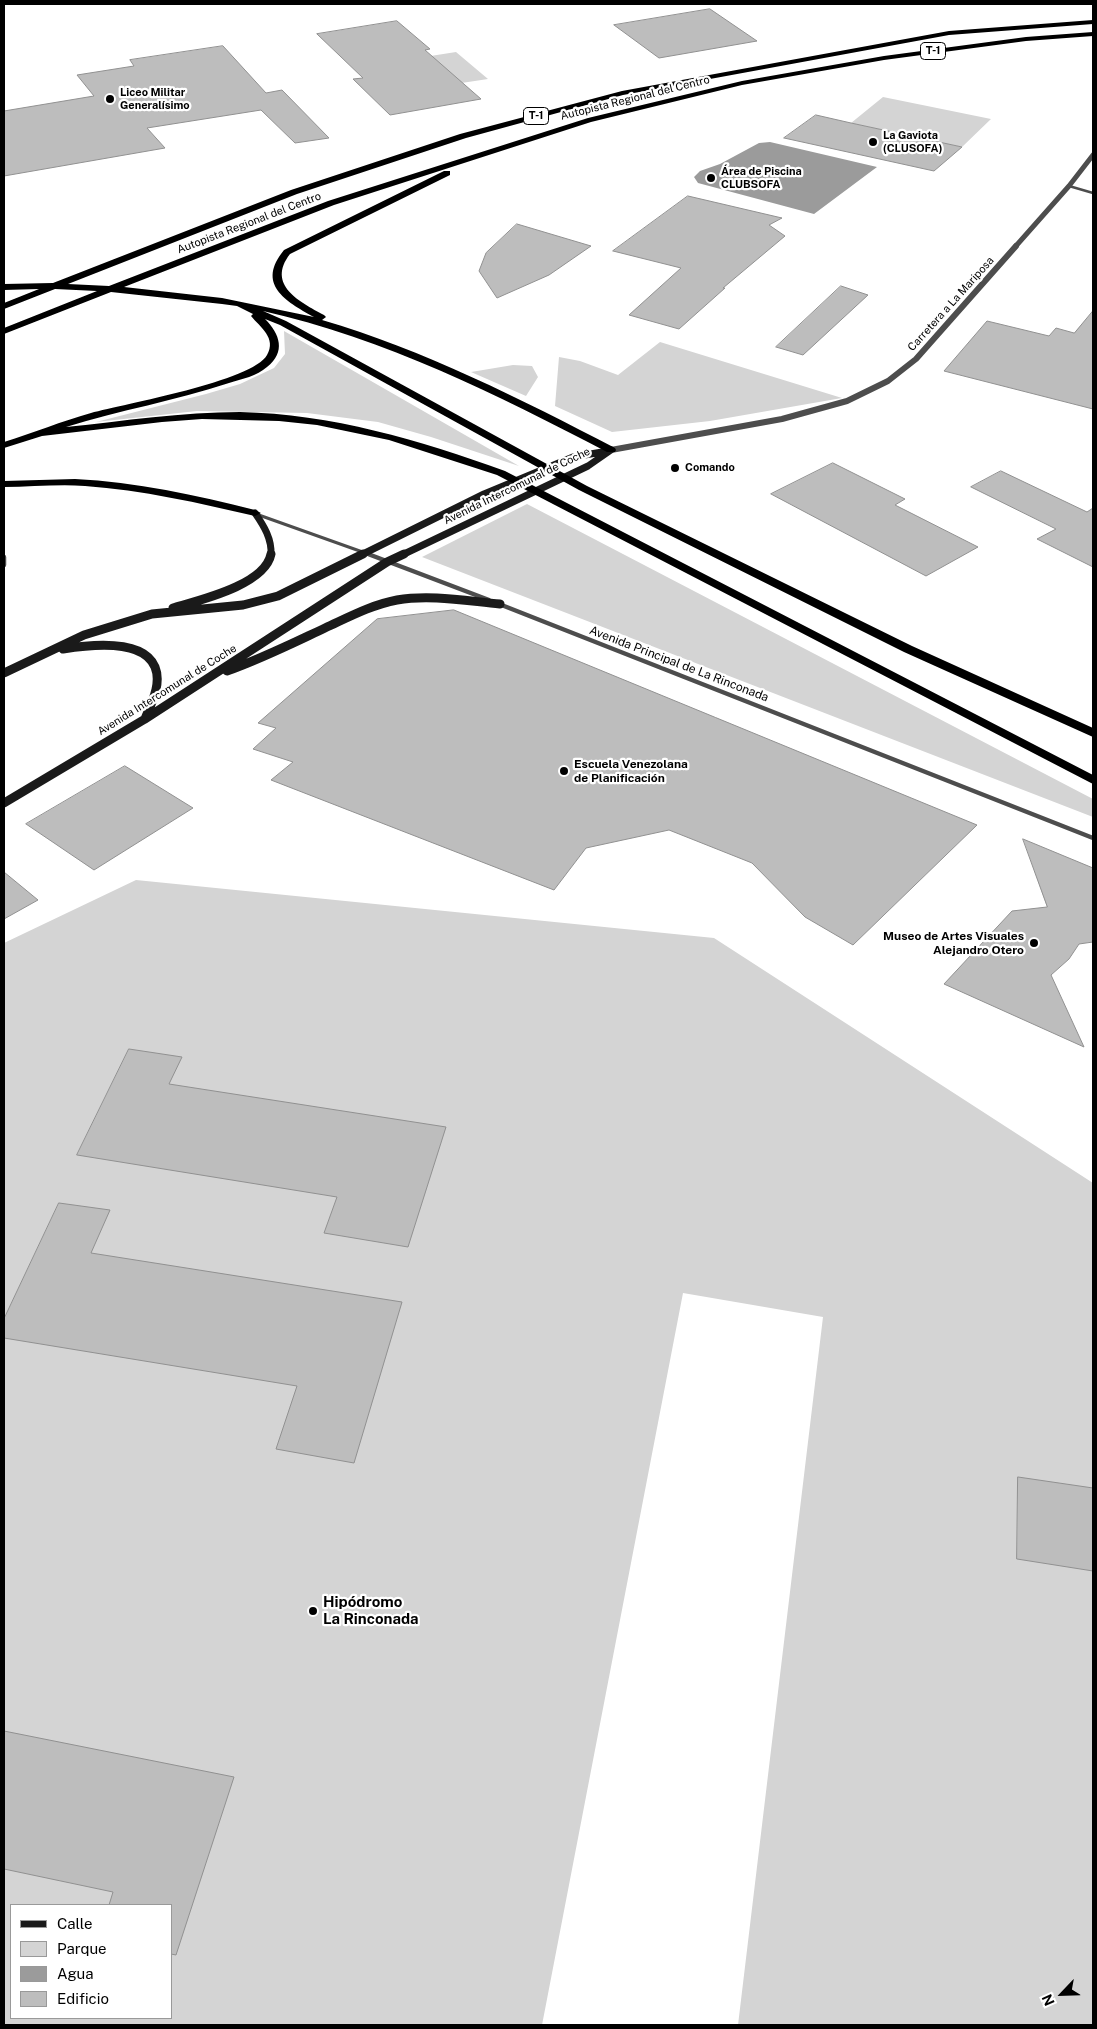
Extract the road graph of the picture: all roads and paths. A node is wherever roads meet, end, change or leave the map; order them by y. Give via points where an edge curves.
1 (1093, 22) edge
2 (1093, 34) edge
3 (502, 148) junction
4 (1093, 155) edge
5 (1069, 186) junction
6 (1093, 193) edge
7 (4, 287) edge
8 (241, 305) junction
9 (4, 306) edge
10 (347, 330) junction
11 (4, 331) edge
12 (44, 433) junction
13 (4, 445) edge
14 (611, 450) junction
15 (4, 484) edge
16 (255, 513) junction
17 (365, 554) junction
18 (4, 557) edge
19 (387, 562) junction
20 (4, 565) edge
21 (500, 604) junction
22 (152, 614) junction
23 (44, 653) junction
24 (4, 673) edge
25 (210, 677) junction
26 (145, 719) junction
27 (1093, 733) edge
28 (1093, 780) edge
29 (4, 803) edge
30 (1093, 838) edge

1 - 9 highway, Autopista Regional del Centro / T-1 via 949,33 622,93 462,136 294,192
2 - 3 highway, Autopista Regional del Centro / T-1 via 1026,39 884,58 742,83 588,120
3 - 10 highway via 287,252 278,266 276,279 287,295
3 - 11 highway, Autopista Regional del Centro / T-1 via 331,203
4 - 5 street, Carretera a La Mariposa
5 - 6 street
5 - 14 street, Carretera a La Mariposa via 916,359 888,381 847,401 782,420
7 - 8 highway via 79,287
8 - 10 highway via 280,311
8 - 12 highway via 269,327 275,338 275,348 258,368 205,388 76,421
8 - 27 highway via 283,323 584,488 908,649
10 - 14 highway via 539,412
12 - 13 highway
12 - 28 highway via 202,416 265,417 364,430 448,452 501,473
14 - 17 main road, Avenida Intercomunal de Coche via 574,457 484,494
14 - 19 main road, Avenida Intercomunal de Coche via 588,466
15 - 16 highway via 82,483 127,487 181,495
16 - 17 street, Avenida Principal de La Rinconada
16 - 22 main road via 266,529 272,552 270,561 259,573 210,597
17 - 19 street, Avenida Principal de La Rinconada
17 - 22 main road, Avenida Intercomunal de Coche via 278,596 243,605
18 - 20 street
19 - 21 street, Avenida Principal de La Rinconada
19 - 25 main road, Avenida Intercomunal de Coche
21 - 25 main road via 399,600 366,608 255,661
21 - 30 street, Avenida Principal de La Rinconada
22 - 23 main road, Avenida Intercomunal de Coche via 84,635
23 - 24 main road, Avenida Intercomunal de Coche
23 - 26 main road via 98,644 134,650 148,656 155,668 156,681 155,695
25 - 26 main road, Avenida Intercomunal de Coche
26 - 29 main road, Avenida Intercomunal de Coche

